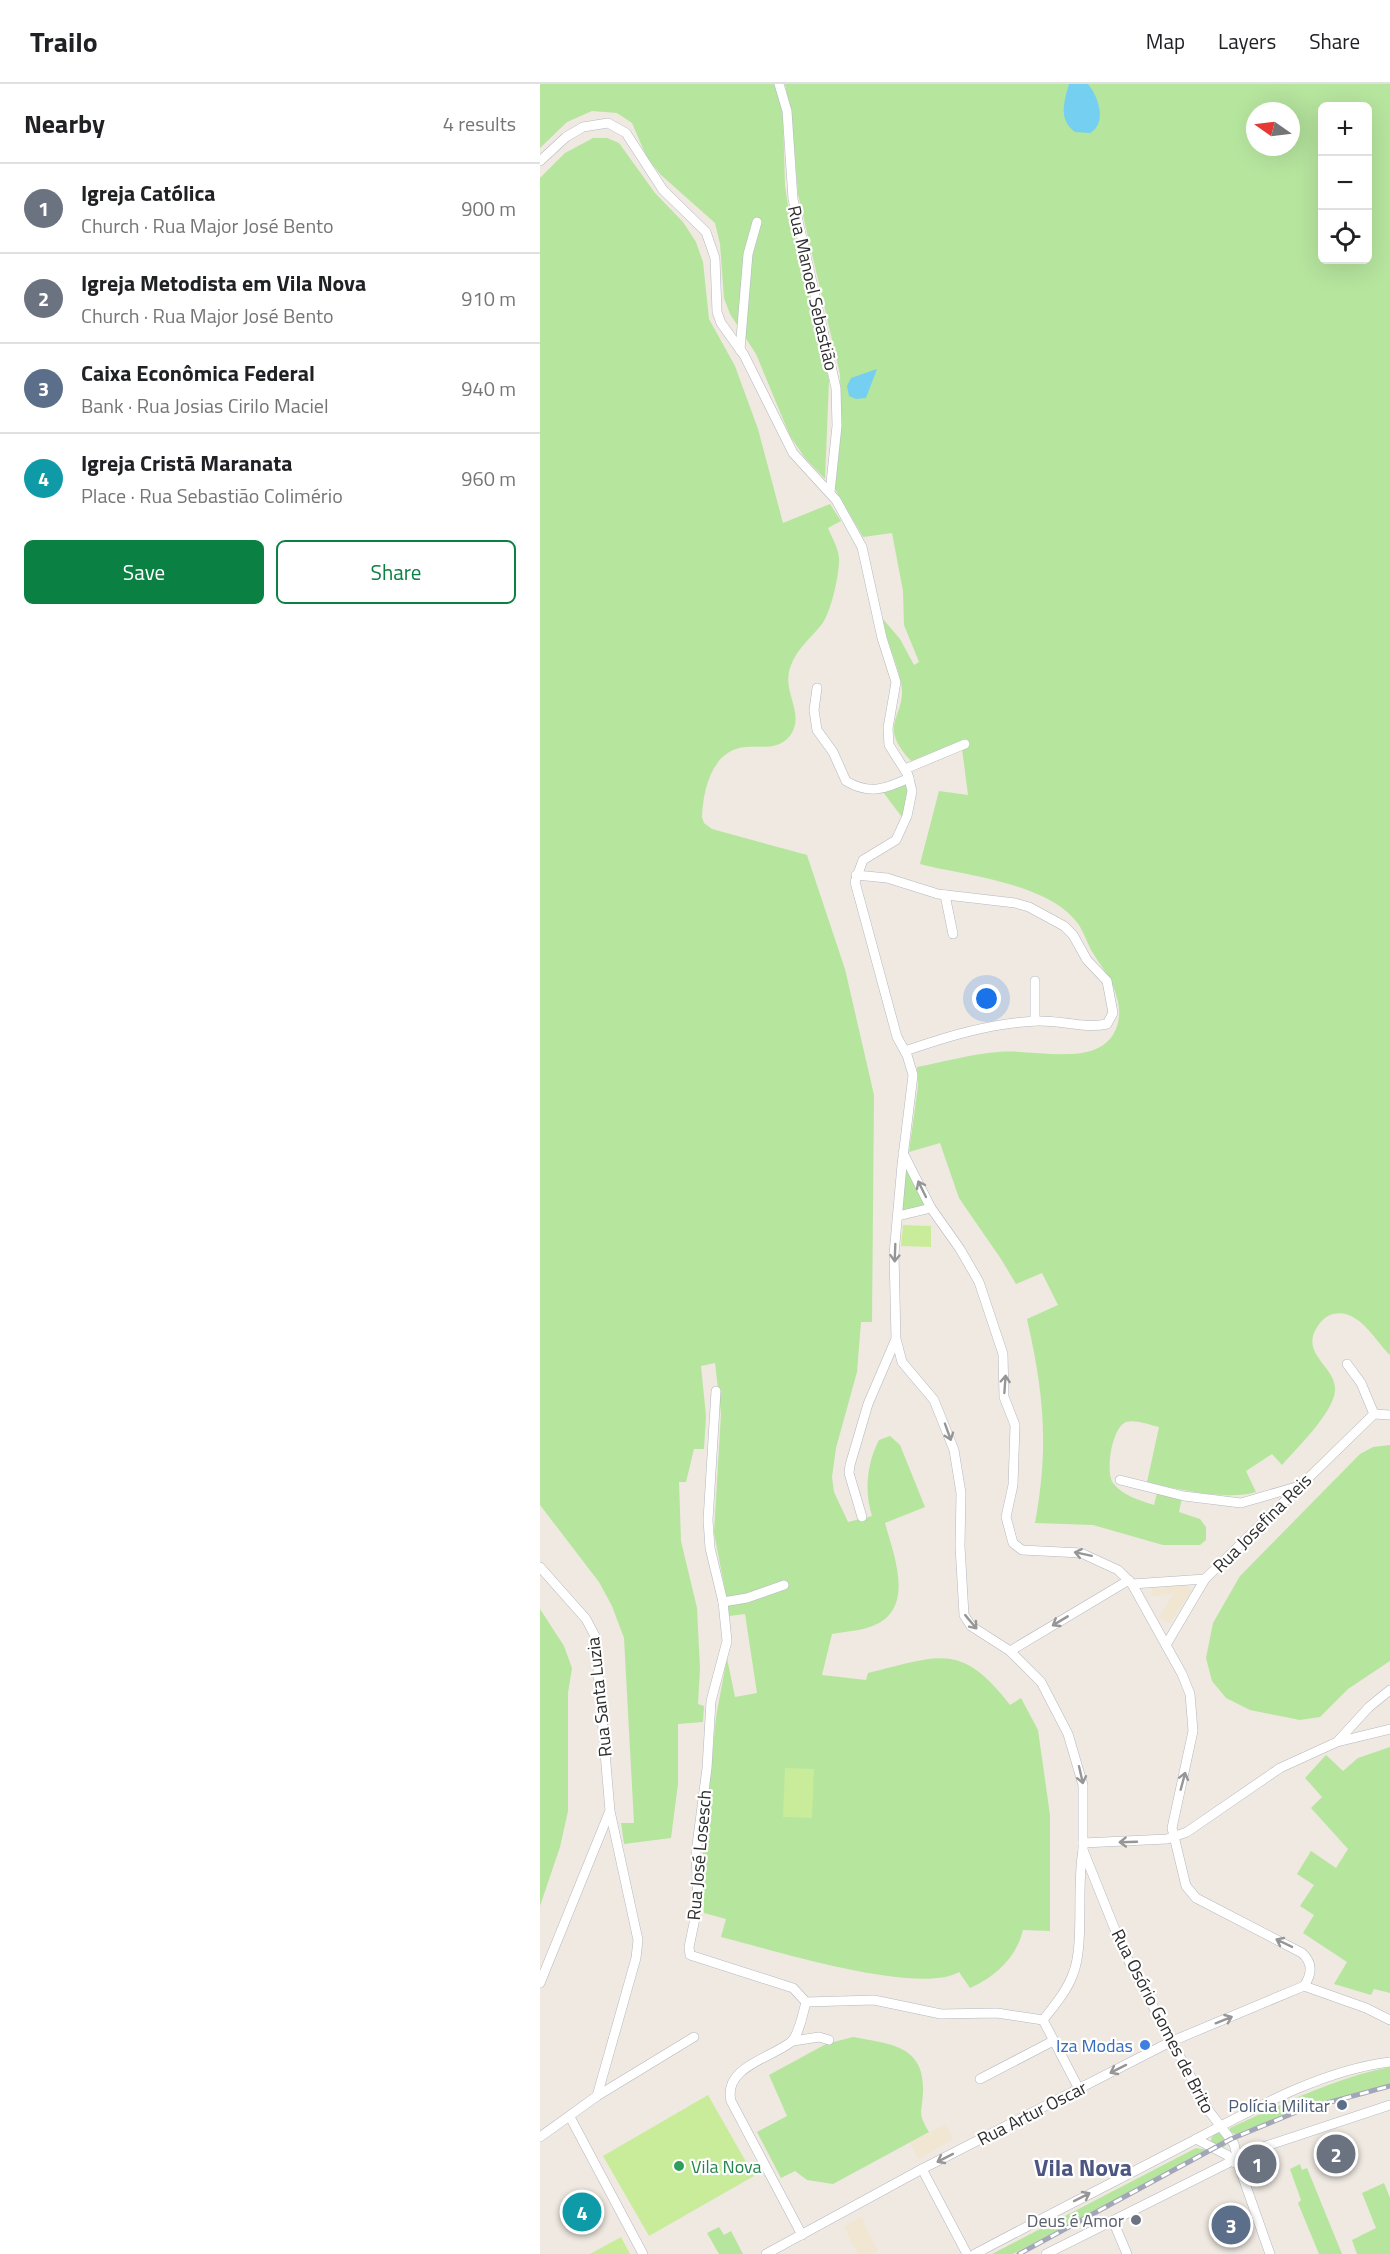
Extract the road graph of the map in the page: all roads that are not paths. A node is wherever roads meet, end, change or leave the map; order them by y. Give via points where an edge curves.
1 (779, 84) edge
2 (540, 161) edge
3 (757, 222) dead end
4 (740, 350) junction
5 (833, 496) junction
6 (816, 688) dead end
7 (965, 744) dead end
8 (907, 773) junction
9 (856, 874) junction
10 (945, 895) junction
11 (953, 934) dead end
12 (1035, 981) dead end
13 (1035, 1021) junction
14 (905, 1051) junction
15 (903, 1153) junction
16 (931, 1208) junction
17 (898, 1216) junction
18 (896, 1339) junction
19 (1347, 1364) dead end
20 (716, 1391) dead end
21 (1374, 1414) junction
22 (1390, 1415) edge
23 (1120, 1480) dead end
24 (1298, 1487) junction
25 (862, 1516) dead end
26 (540, 1567) edge
27 (1205, 1579) junction
28 (1130, 1582) junction
29 (784, 1585) dead end
30 (723, 1602) junction
31 (1166, 1645) junction
32 (1010, 1651) junction
33 (1390, 1690) edge
34 (1390, 1729) edge
35 (1336, 1742) junction
36 (610, 1811) junction
37 (1173, 1838) junction
38 (1083, 1847) junction
39 (540, 1983) edge
40 (1304, 1986) junction
41 (806, 2002) junction
42 (1044, 2020) junction
43 (1390, 2020) edge
44 (694, 2037) dead end
45 (829, 2040) dead end
46 (793, 2041) junction
47 (1053, 2041) junction
48 (1170, 2042) junction
49 (1390, 2062) edge
50 (980, 2079) dead end
51 (1079, 2089) junction
52 (597, 2096) junction
53 (1390, 2104) edge
54 (570, 2117) junction
55 (1221, 2127) junction
56 (540, 2137) edge
57 (1196, 2139) junction
58 (1235, 2158) junction
59 (922, 2169) junction
60 (1113, 2221) junction
61 (802, 2235) junction
62 (644, 2254) edge
63 (766, 2254) edge
64 (968, 2254) edge
65 (975, 2254) edge
66 (1046, 2254) edge
67 (1127, 2254) edge
68 (1270, 2254) edge

1 - 5 street, Rua Manoel Sebastião via 788,121 792,199 836,388
2 - 4 street via 583,127 608,123 626,134 663,190 706,232 715,258 717,312
3 - 4 street via 748,254
4 - 5 street via 793,453
5 - 8 street via 864,551 882,638 896,682 888,740
6 - 8 street via 817,730 846,781 879,790
7 - 8 street
8 - 9 street via 911,801 902,830 891,844 863,860
9 - 10 street via 887,878
9 - 14 street via 856,891 897,1037
10 - 11 street
10 - 13 street via 1029,907 1068,929 1087,960 1107,981 1113,1013 1109,1023
12 - 13 street
13 - 14 street via 954,1034
14 - 15 street via 913,1077
16 -> 15 street
15 - 17 street, Rua Osório Gomes de Brito
16 - 17 street
28 -> 16 street via 1118,1570 1092,1556 1023,1550 1013,1543 1006,1517 1013,1485 1015,1432 1004,1397 1003,1354 979,1282
17 -> 18 street, Rua Osório Gomes de Brito via 894,1254
18 - 25 street via 868,1404 850,1465
18 -> 32 street, Rua Osório Gomes de Brito via 902,1362 934,1400 954,1450 961,1492 964,1615 972,1626
19 - 21 street
20 - 30 street, Rua José Losesch via 708,1520 710,1548
21 - 22 street
21 - 24 street, Rua Josefina Reis
23 - 24 street via 1184,1496 1241,1503
24 - 27 street, Rua Josefina Reis
26 - 36 street, Rua Santa Luzia via 586,1619 595,1636
27 - 28 street
27 - 31 street, Rua Josefina Reis
28 - 31 street
28 -> 32 street
29 - 30 street
30 - 41 street, Rua José Losesch via 727,1641 711,1701 695,1863 698,1904 689,1952 699,1960 793,1988
37 -> 31 street via 1172,1820 1190,1752 1193,1716 1190,1694
32 -> 38 street, Rua Osório Gomes de Brito via 1041,1682 1068,1734 1083,1785
33 - 35 street
34 - 35 street
35 - 37 street via 1280,1768
36 - 39 street
36 - 52 street, Rua Santa Luzia via 638,1946
37 -> 38 street
40 -> 37 street via 1311,1968 1302,1953 1189,1892
38 - 42 street via 1077,1960 1068,1984
38 - 48 street, Rua Osório Gomes de Brito via 1124,1952
40 - 43 street
48 -> 40 street, Rua Artur Oscar
41 - 42 street via 874,2000 941,2014 997,2013
41 - 46 street
42 - 47 street
44 - 52 street
45 - 46 street via 819,2037
46 - 61 street via 740,2073 730,2098
47 - 50 street
47 - 51 street
48 -> 51 street, Rua Artur Oscar
48 - 55 street, Rua Osório Gomes de Brito
49 - 55 street via 1325,2077
51 -> 59 street, Rua Artur Oscar
52 - 54 street
53 - 58 street
54 - 56 street
54 - 62 street
55 - 57 street
55 - 58 street, Rua Osório Gomes de Brito via 1231,2139
57 - 58 street
65 -> 57 street
58 - 60 street
58 - 68 street
59 - 61 street, Rua Artur Oscar
59 - 64 street
60 - 66 street
60 - 67 street
61 - 63 street, Rua Artur Oscar

